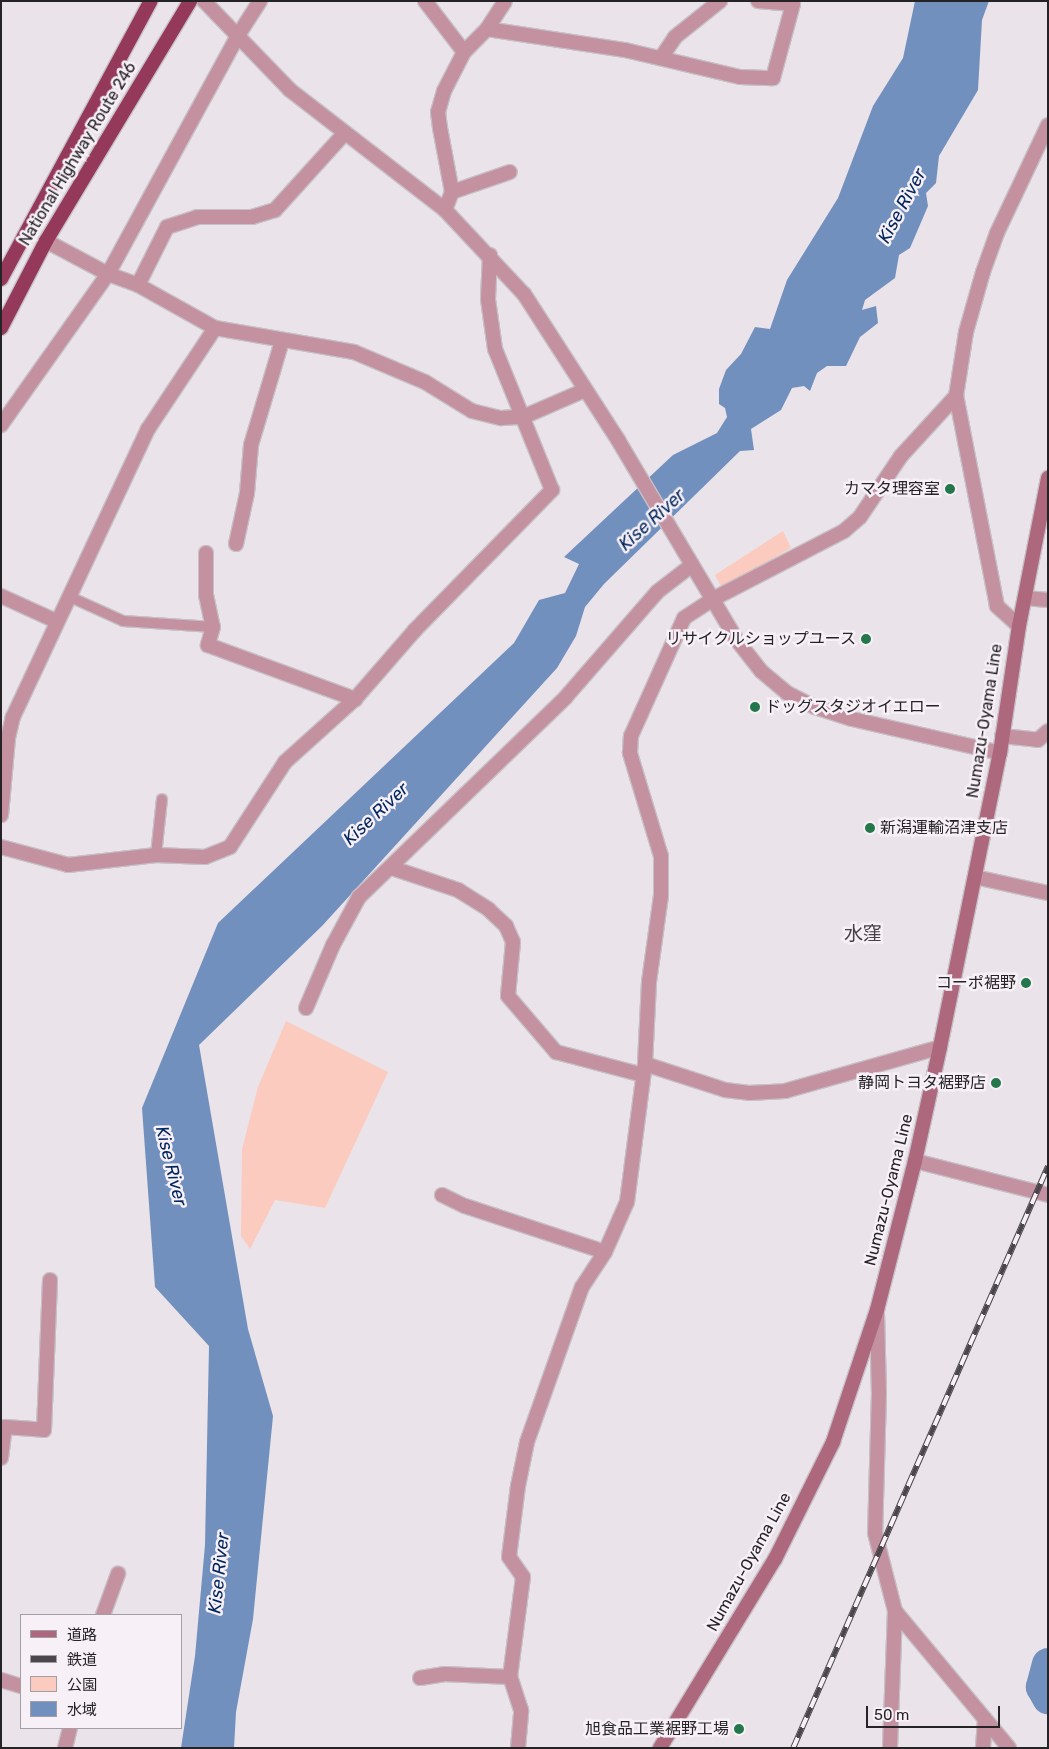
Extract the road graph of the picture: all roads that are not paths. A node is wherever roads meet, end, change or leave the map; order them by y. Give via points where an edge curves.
1 (152, 1) edge
2 (190, 1) edge
3 (204, 1) edge
4 (260, 1) edge
5 (425, 1) edge
6 (505, 1) edge
7 (720, 1) edge
8 (758, 1) edge
9 (487, 28) junction
10 (237, 37) junction
11 (464, 52) junction
12 (661, 58) junction
13 (1048, 125) edge
14 (344, 134) junction
15 (510, 172) dead end
16 (452, 192) junction
17 (445, 210) junction
18 (46, 241) junction
19 (490, 255) junction
20 (108, 274) junction
21 (1, 279) edge
22 (138, 285) junction
23 (1, 328) edge
24 (215, 328) junction
25 (282, 341) junction
26 (585, 390) junction
27 (956, 396) junction
28 (523, 417) junction
29 (1, 425) edge
30 (1048, 478) edge
31 (236, 544) dead end
32 (206, 553) dead end
33 (690, 561) junction
34 (1, 596) edge
35 (68, 596) junction
36 (1025, 598) junction
37 (713, 599) junction
38 (1048, 600) edge
39 (56, 621) junction
40 (1019, 626) junction
41 (213, 627) junction
42 (355, 699) junction
43 (1048, 731) edge
44 (1002, 736) junction
45 (1000, 753) junction
46 (162, 800) dead end
47 (1, 815) edge
48 (1, 847) edge
49 (156, 855) junction
50 (392, 868) junction
51 (975, 877) junction
52 (1048, 893) edge
53 (306, 1008) dead end
54 (940, 1047) junction
55 (644, 1069) junction
56 (915, 1161) junction
57 (442, 1195) dead end
58 (1048, 1195) edge
59 (606, 1252) junction
60 (50, 1280) dead end
61 (877, 1310) junction
62 (2, 1454) edge
63 (118, 1574) dead end
64 (895, 1610) junction
65 (102, 1614) edge
66 (510, 1677) junction
67 (420, 1678) dead end
68 (1, 1680) edge
69 (20, 1686) edge
70 (985, 1719) junction
71 (70, 1729) edge
72 (65, 1748) edge
73 (518, 1748) edge
74 (660, 1748) edge
75 (890, 1748) edge
76 (983, 1748) edge
77 (1009, 1748) edge

1 - 21 highway, National Highway Route 246
2 - 18 highway, National Highway Route 246
3 - 10 street
4 - 10 street
5 - 11 street
6 - 9 street
7 - 12 street via 675,37
8 - 12 street via 793,4 773,78 740,77
9 - 11 street
9 - 12 street
10 - 14 street via 290,90
10 - 20 street
11 - 16 street via 444,91 438,112
13 - 27 street via 1000,225 983,272 966,332
14 - 17 street
14 - 22 street via 275,210 252,217 197,217 167,227
15 - 16 street
16 - 17 street
17 - 19 street
18 - 20 street
18 - 23 highway, National Highway Route 246
19 - 26 street via 524,294
19 - 28 street via 488,300 495,349
20 - 22 street
20 - 29 street
22 - 24 street
24 - 25 street
24 - 35 street via 148,430
25 - 28 street via 354,352 425,382 472,411 501,418
25 - 31 street via 251,445 247,492
26 - 28 street
26 - 33 street
27 - 37 street via 901,456 860,518 844,531
27 - 40 street via 997,606
28 - 42 street via 552,490 416,630
30 - 36 main road, Numazu-Oyama Line
32 - 41 street via 206,595
33 - 37 street
33 - 50 street via 656,592 565,698
34 - 39 street
35 - 39 street
35 - 41 lane via 123,621
36 - 38 street
36 - 40 main road, Numazu-Oyama Line
37 - 45 street via 736,639 761,671 788,693 815,707 852,719
37 - 55 street via 684,618 631,736 630,753 661,856 661,896 649,982
39 - 47 street via 13,717
40 - 44 main road, Numazu-Oyama Line
41 - 42 street via 208,645
42 - 49 street via 285,762 230,847 205,858
43 - 44 street via 1038,740
44 - 45 main road, Numazu-Oyama Line
45 - 51 main road, Numazu-Oyama Line
46 - 49 lane
48 - 49 street via 68,865
50 - 53 street via 359,897 333,945
50 - 55 street via 458,890 488,909 506,926 513,942 508,996 556,1052
51 - 52 street
51 - 54 main road, Numazu-Oyama Line
54 - 55 street via 814,1084 758,1093 725,1090
54 - 56 main road, Numazu-Oyama Line
55 - 59 street via 627,1202
56 - 58 street
56 - 61 main road, Numazu-Oyama Line
57 - 59 street via 465,1206
59 - 66 street via 582,1287 527,1442 509,1557 523,1577
60 - 62 street via 44,1430 5,1427
61 - 64 street via 879,1393 875,1534
61 - 74 main road, Numazu-Oyama Line via 829,1451 774,1559
63 - 65 street
64 - 70 street
64 - 75 street
66 - 67 street via 444,1674
66 - 73 street via 521,1710
68 - 69 street
70 - 76 street
70 - 77 street
71 - 72 street

